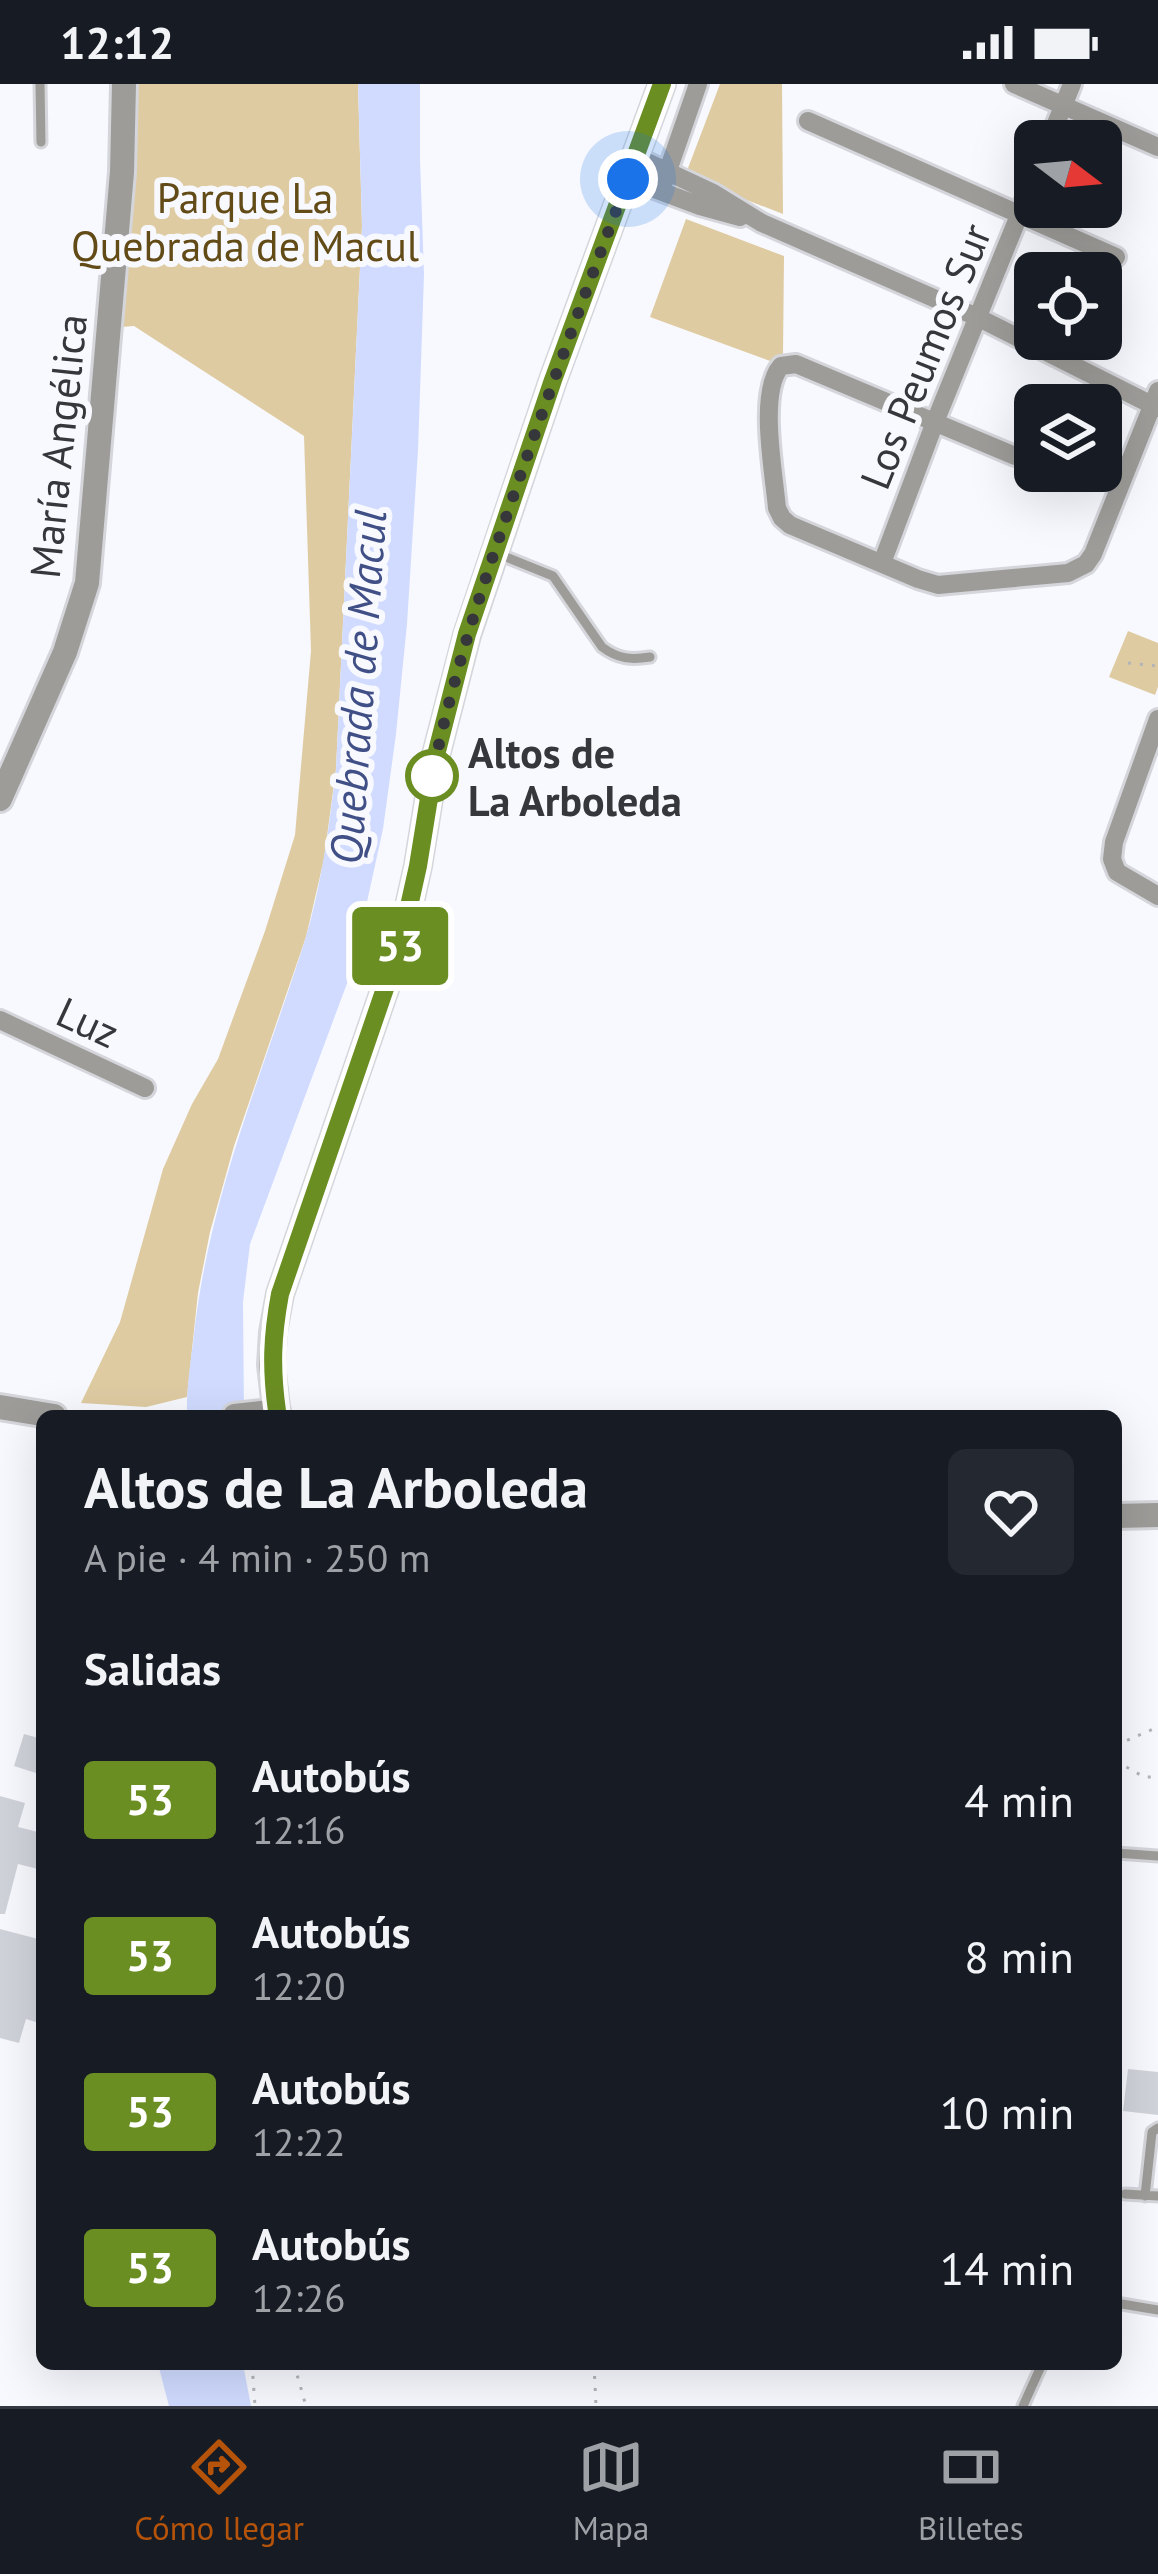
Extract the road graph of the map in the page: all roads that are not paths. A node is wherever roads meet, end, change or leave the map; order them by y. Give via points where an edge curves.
1 (40, 84) edge
2 (124, 84) edge
3 (662, 84) edge
4 (698, 84) edge
5 (1014, 84) edge
6 (1072, 84) edge
7 (1063, 105) junction
8 (1057, 120) edge
9 (808, 121) dead end
10 (41, 142) dead end
11 (1158, 147) edge
12 (632, 168) junction
13 (665, 181) junction
14 (1014, 214) edge
15 (1014, 228) edge
16 (1047, 228) edge
17 (1104, 252) edge
18 (976, 317) junction
19 (1156, 401) edge
20 (935, 422) junction
21 (1014, 456) edge
22 (494, 552) junction
23 (882, 563) junction
24 (650, 657) dead end
25 (1158, 719) edge
26 (0, 799) edge
27 (1158, 896) edge
28 (0, 1020) edge
29 (146, 1088) dead end
30 (0, 1407) edge
31 (277, 1410) edge
32 (36, 1413) edge
33 (1158, 1515) edge
34 (1122, 1516) edge
35 (1122, 1853) edge
36 (1158, 1856) edge
37 (1158, 2128) edge
38 (1125, 2194) dead end
39 (1145, 2195) junction
40 (1158, 2197) edge
41 (1122, 2304) edge
42 (1158, 2310) edge
43 (1039, 2370) edge
44 (1023, 2406) edge

1 - 10 lane
2 - 26 street, María Angélica via 87,583
3 - 12 street
4 - 13 street
5 - 7 street
6 - 7 street
7 - 8 street
7 - 11 street
9 - 14 street
12 - 13 street
12 - 22 street
13 - 18 street via 713,193 762,223
15 - 18 street, Los Peumos Sur
16 - 17 street
18 - 19 street
18 - 20 street, Los Peumos Sur
19 - 23 street via 1086,564 1068,573 938,585
20 - 21 street
20 - 23 street, Los Peumos Sur
20 - 23 street via 796,364 781,366 772,379 782,518
22 - 24 lane via 553,576 611,654
22 - 31 street via 445,716 401,942 280,1294 271,1365
25 - 27 street via 1112,859 1117,872
28 - 29 street, Luz
30 - 32 street
33 - 34 street
35 - 36 lane
37 - 39 lane via 1149,2142
38 - 39 lane
39 - 40 lane
41 - 42 lane
43 - 44 lane

